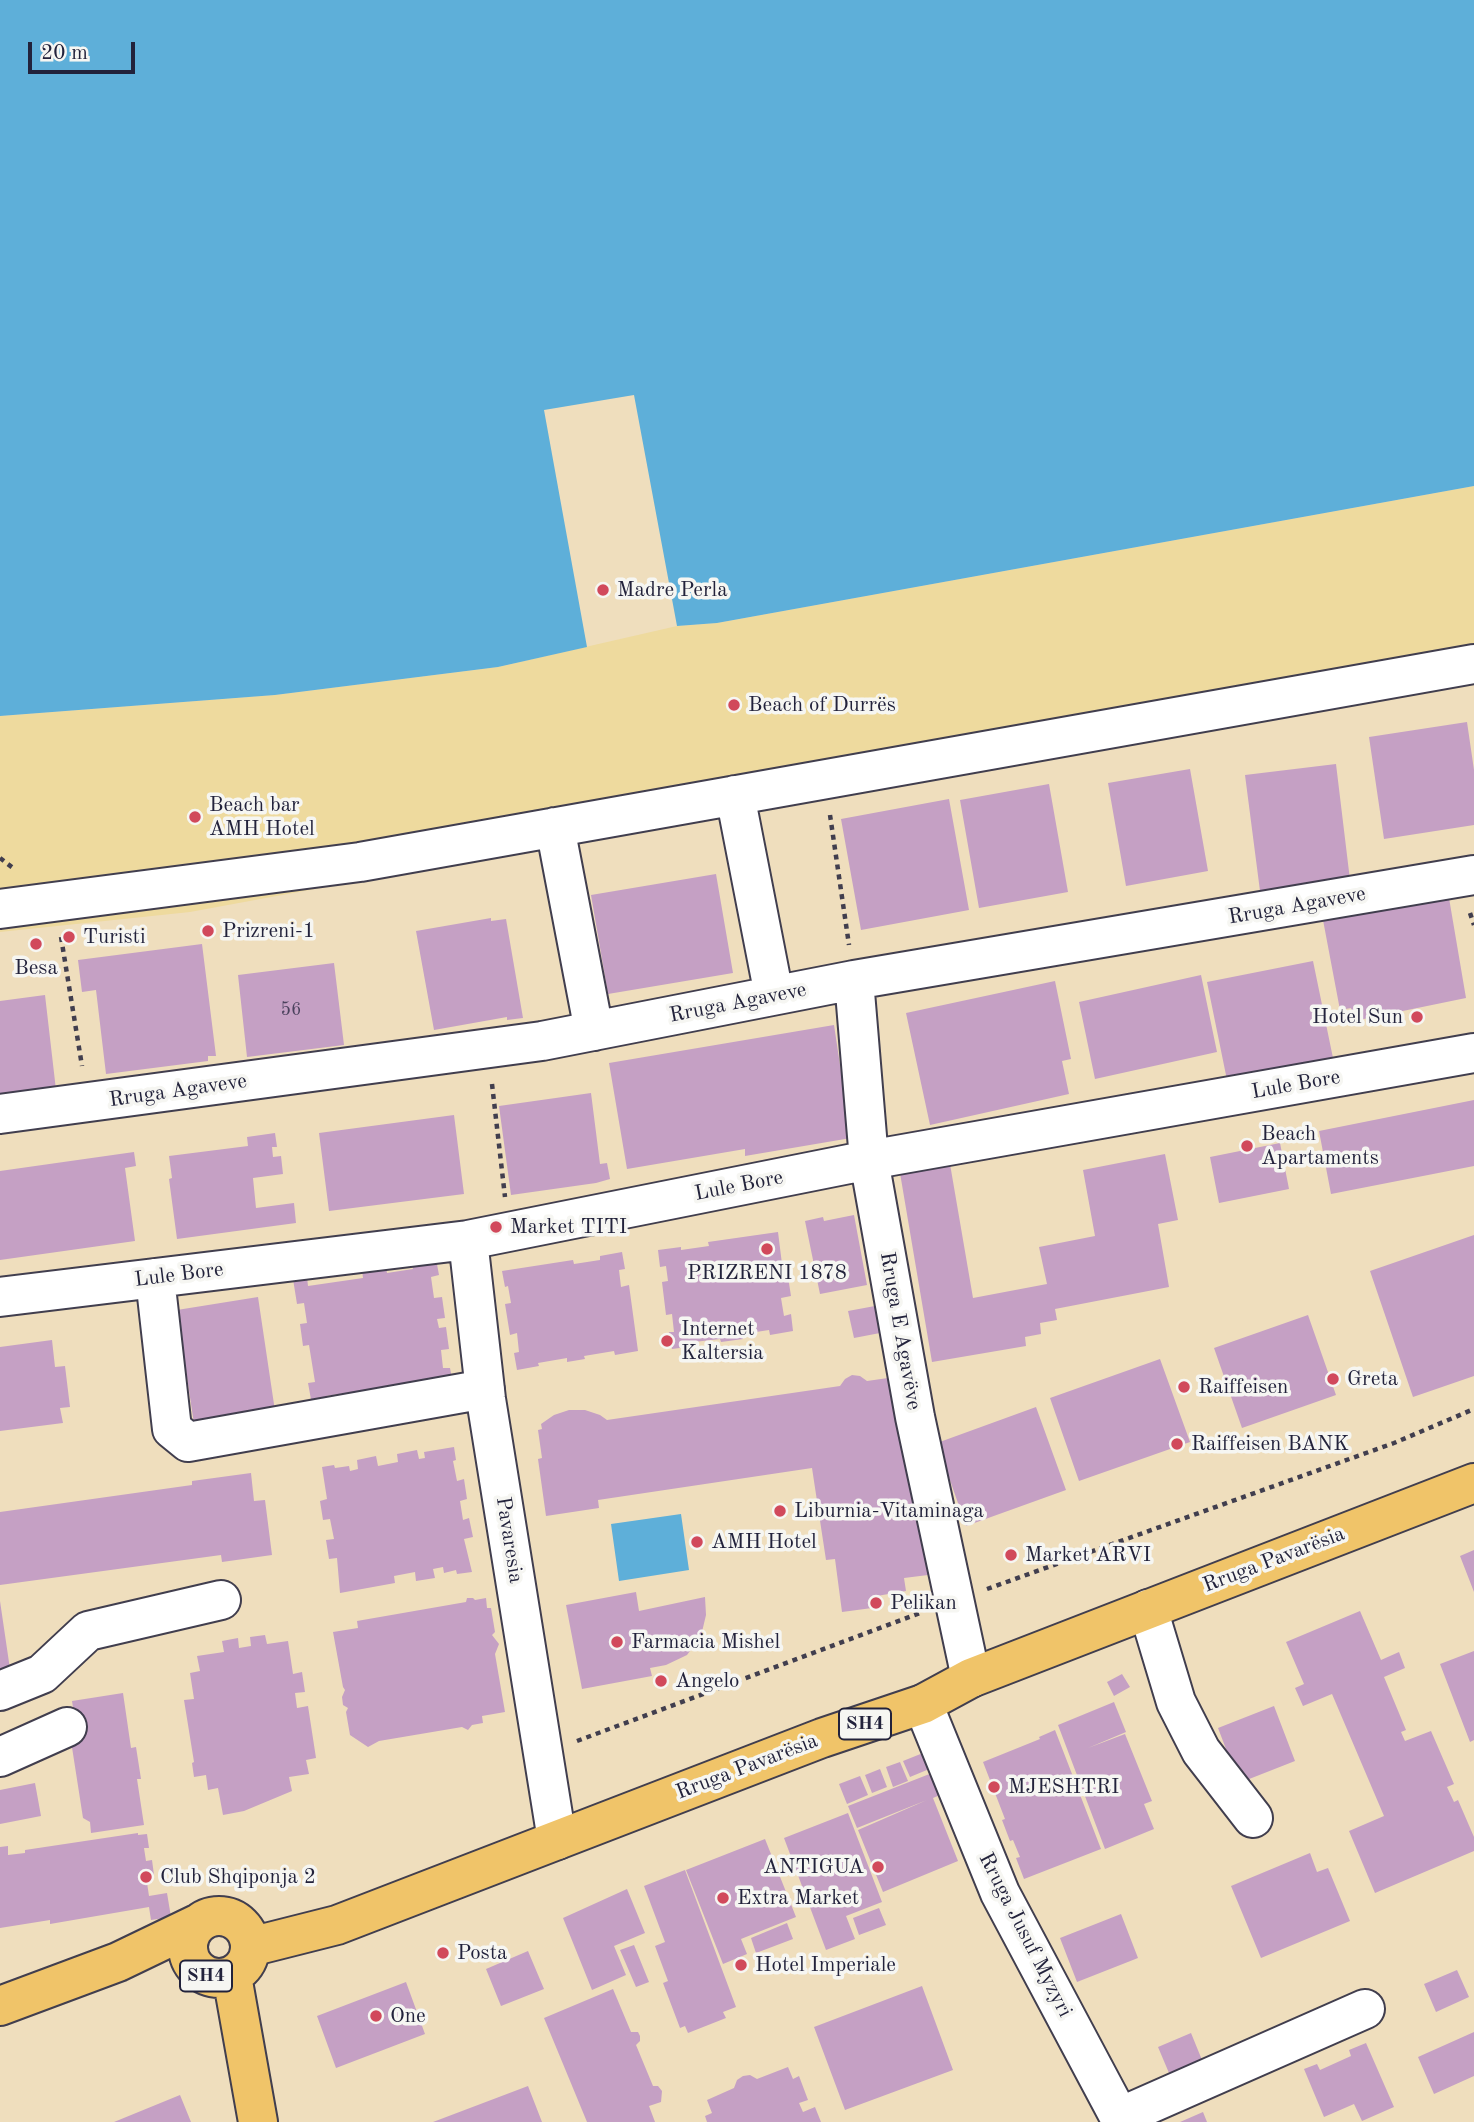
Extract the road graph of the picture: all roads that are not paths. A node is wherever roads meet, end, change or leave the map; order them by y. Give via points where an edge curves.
1 (1474, 664) edge
2 (735, 796) junction
3 (555, 827) junction
4 (1474, 875) edge
5 (0, 909) edge
6 (854, 980) junction
7 (774, 995) junction
8 (594, 1031) junction
9 (1474, 1053) edge
10 (0, 1114) edge
11 (869, 1160) junction
12 (468, 1240) junction
13 (155, 1278) junction
14 (0, 1297) edge
15 (485, 1389) junction
16 (1474, 1483) edge
17 (221, 1600) dead end
18 (1148, 1609) junction
19 (971, 1678) junction
20 (0, 1691) edge
21 (923, 1704) junction
22 (67, 1727) dead end
23 (0, 1757) edge
24 (1254, 1818) dead end
25 (557, 1840) junction
26 (197, 1924) junction
27 (118, 1962) junction
28 (226, 1964) junction
29 (3, 1998) edge
30 (1365, 2009) dead end
31 (1121, 2120) edge
32 (258, 2122) edge

1 - 2 street
2 - 3 street
2 - 7 street
3 - 5 street via 360,862
3 - 8 street
4 - 6 street, Rruga Agaveve
6 - 7 street, Rruga Agaveve
6 - 11 street, Rruga E Agavëve
7 - 8 street, Rruga Agaveve
8 - 10 street, Rruga Agaveve
9 - 11 street, Lule Bore
11 - 12 street, Lule Bore
11 - 19 street, Rruga E Agavëve via 915,1417
12 - 13 street, Lule Bore
12 - 15 street, Pavaresia
13 - 14 street, Lule Bore
13 - 15 street via 173,1429 188,1442
15 - 25 street, Pavaresia
16 - 18 main road, Rruga Pavarësia / SH4
17 - 20 street via 88,1631 42,1674
18 - 19 main road, Rruga Pavarësia / SH4
18 - 24 street via 1176,1702 1201,1751
19 - 21 main road, Rruga Pavarësia / SH4
21 - 25 main road, Rruga Pavarësia / SH4
21 - 31 street, Rruga Jusuf Myzyri via 1000,1893
22 - 23 street
25 - 28 main road, Rruga Pavarësia / SH4
26 - 27 main road, Rruga Pavarësia / SH4
26 - 28 main road, SH4 via 187,1947 189,1959
26 - 28 main road, SH4 via 220,1915 242,1925 248,1935
27 - 28 main road, Rruga Pavarësia / SH4
27 - 29 main road, Rruga Pavarësia / SH4
28 - 32 main road
30 - 31 street

